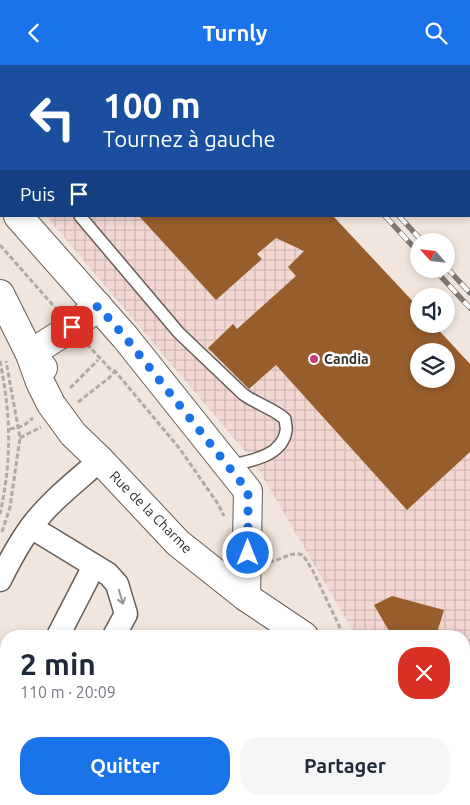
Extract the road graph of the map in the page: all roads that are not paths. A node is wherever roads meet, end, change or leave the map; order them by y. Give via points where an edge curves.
1 (19, 217) edge
2 (81, 217) edge
3 (0, 294) edge
4 (98, 306) junction
5 (18, 355) junction
6 (100, 460) junction
7 (228, 466) junction
8 (31, 527) junction
9 (94, 566) junction
10 (0, 580) edge
11 (246, 597) junction
12 (61, 630) edge
13 (117, 630) edge
14 (292, 630) edge

1 - 4 street
2 - 7 lane via 179,333 242,394 285,419 286,431 280,445 269,454
3 - 5 street, Rue de la Charme
4 - 5 street via 72,327
4 - 7 street
5 - 6 street, Rue de la Charme via 64,393 82,419
6 - 8 street
6 - 11 street, Rue de la Charme via 178,543
7 - 11 street via 248,491
8 - 9 street
8 - 10 street
9 - 12 street
9 -> 13 street via 117,584 126,614
11 - 14 street, Rue de la Charme

